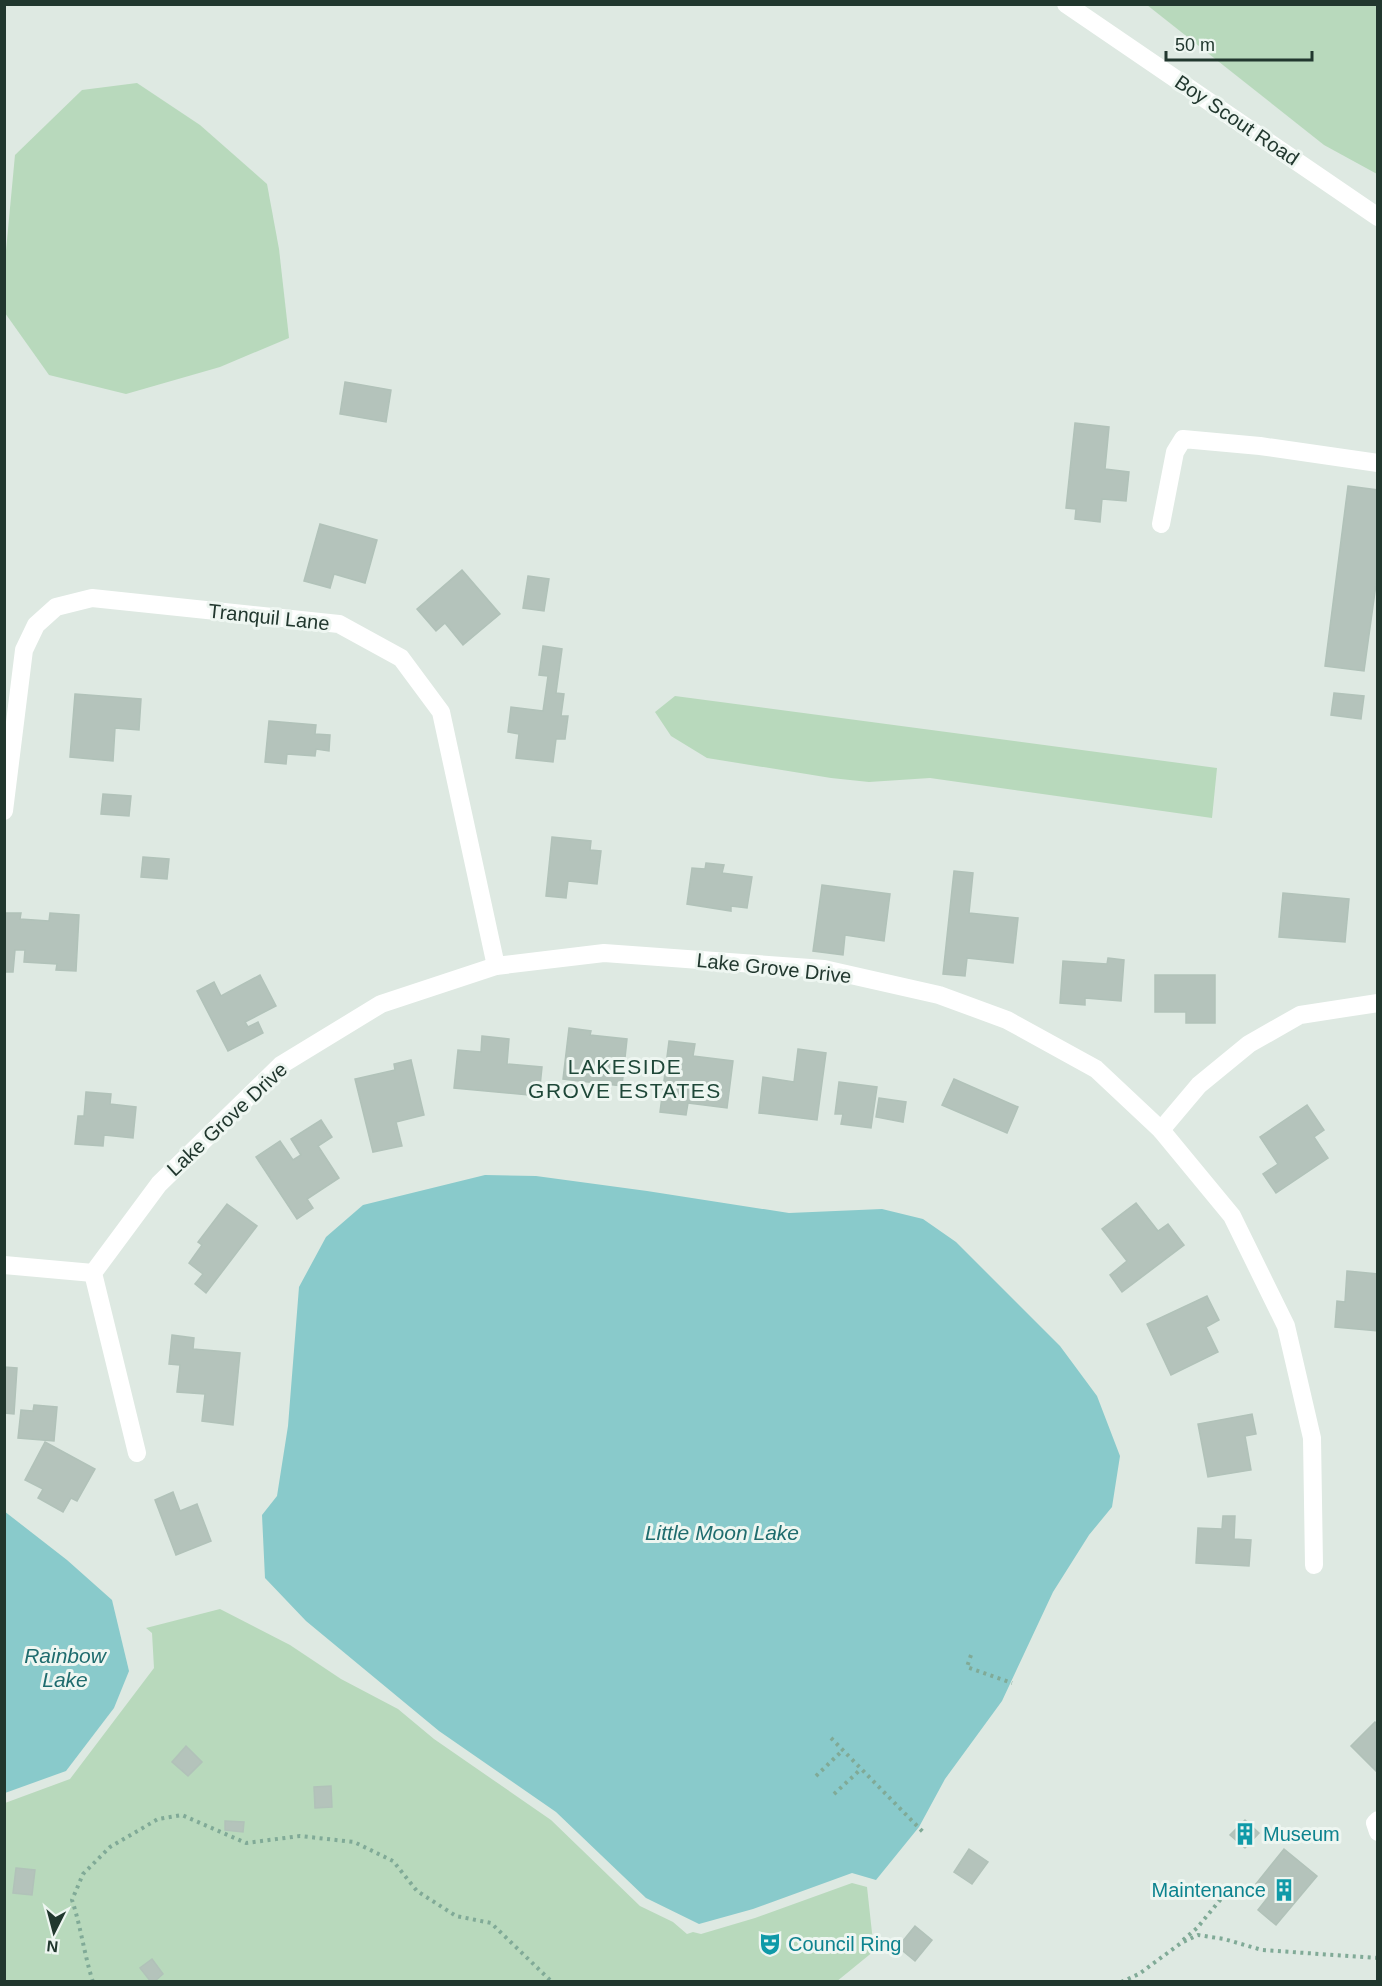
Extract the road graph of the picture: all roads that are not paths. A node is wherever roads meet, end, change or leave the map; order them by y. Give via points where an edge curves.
1 (1066, 4) edge
2 (1377, 217) edge
3 (1377, 463) edge
4 (1161, 524) dead end
5 (4, 811) edge
6 (496, 966) junction
7 (1377, 1003) edge
8 (1161, 1130) junction
9 (4, 1265) edge
10 (93, 1273) junction
11 (137, 1453) dead end
12 (1314, 1565) dead end
13 (1377, 1820) edge
14 (1377, 1833) edge

1 - 2 street, Boy Scout Road
3 - 4 street via 1183,439 1174,452
5 - 6 street, Tranquil Lane via 24,650 36,624 56,607 92,598 339,624 401,658 441,712
6 - 8 street, Lake Grove Drive via 604,953 824,969 939,995 1008,1020 1096,1069
6 - 10 street, Lake Grove Drive via 381,1004 281,1065 159,1184
7 - 8 street via 1300,1015 1249,1044 1199,1085
8 - 12 street, Lake Grove Drive via 1232,1216 1286,1326 1312,1438
9 - 10 street
10 - 11 street
13 - 14 street

